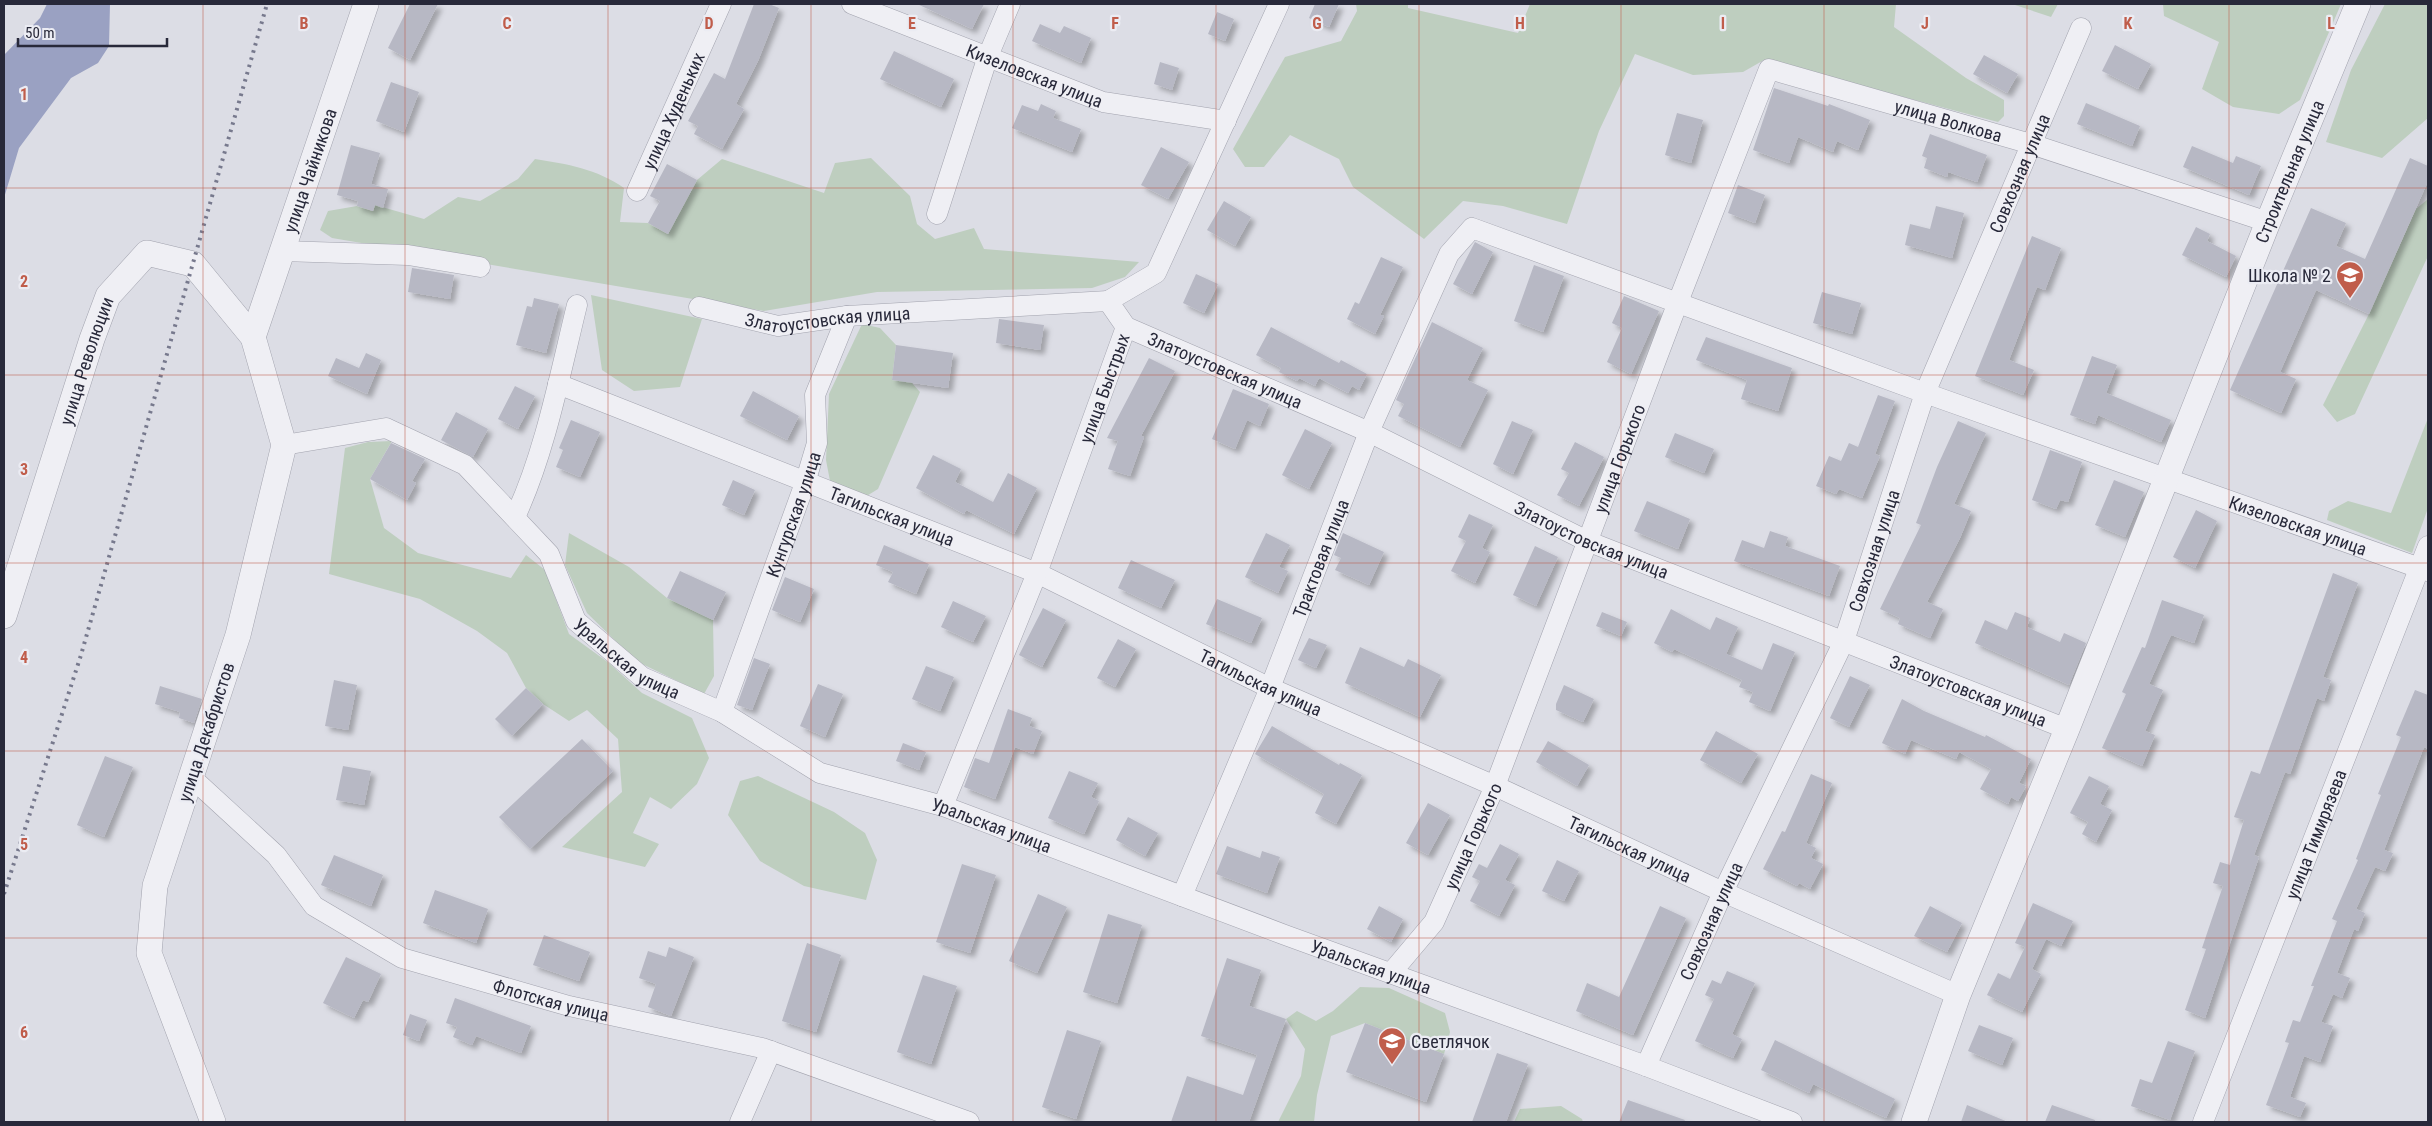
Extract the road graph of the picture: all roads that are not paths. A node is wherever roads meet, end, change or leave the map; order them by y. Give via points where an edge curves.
1 (366, 4) edge
2 (721, 4) edge
3 (852, 4) edge
4 (1010, 4) edge
5 (1279, 4) edge
6 (2358, 4) edge
7 (2082, 28) dead end
8 (988, 56) junction
9 (1769, 70) joint
10 (1226, 121) junction
11 (2032, 144) junction
12 (637, 191) dead end
13 (937, 214) dead end
14 (2268, 222) junction
15 (1472, 228) joint
16 (282, 251) junction
17 (480, 267) dead end
18 (1108, 301) junction
19 (1678, 302) junction
20 (577, 305) dead end
21 (699, 306) dead end
22 (847, 316) junction
23 (1126, 327) junction
24 (253, 337) junction
25 (558, 384) junction
26 (1925, 393) junction
27 (1369, 432) junction
28 (284, 445) junction
29 (2166, 477) junction
30 (805, 484) junction
31 (516, 517) junction
32 (1586, 541) junction
33 (2428, 546) edge
34 (2424, 570) edge
35 (1036, 573) junction
36 (4, 616) edge
37 (1844, 641) junction
38 (1270, 688) junction
39 (722, 712) junction
40 (2067, 729) junction
41 (191, 777) junction
42 (1495, 786) junction
43 (943, 806) junction
44 (1723, 892) junction
45 (1182, 896) junction
46 (1391, 972) junction
47 (1958, 995) junction
48 (771, 1051) junction
49 (1646, 1066) junction
50 (213, 1122) edge
51 (740, 1122) edge
52 (969, 1122) edge
53 (1792, 1122) edge
54 (1914, 1122) edge
55 (2203, 1122) edge

1 - 16 street, улица Чайникова
2 - 12 street, улица Худеньких
3 - 8 street, Кизеловская улица
4 - 8 street
5 - 10 street
6 - 14 street, Строительная улица
7 - 11 street, Совхозная улица
8 - 10 street, Кизеловская улица via 1103,102
8 - 13 street
9 - 11 street, улица Волкова
9 - 19 street, улица Горького
10 - 18 street via 1156,273
11 - 14 street, улица Волкова
11 - 26 street, Совхозная улица
14 - 29 street, Строительная улица
15 - 19 street, Кизеловская улица
15 - 27 street, Трактовая улица via 1449,254
16 - 17 street via 408,255
16 - 24 street, улица Чайникова
18 - 22 street, Златоустовская улица
18 - 23 street, улица Быстрых
19 - 26 street, Кизеловская улица
19 - 32 street, улица Горького
20 - 25 street
21 - 22 street, Златоустовская улица via 778,326
22 - 30 street, Кунгурская улица via 815,394 817,443
23 - 27 street, Златоустовская улица
23 - 35 street, улица Быстрых
24 - 28 street, улица Декабристов
24 - 36 street, улица Революции via 193,264 147,253 108,296
25 - 30 street, Тагильская улица
25 - 31 street via 526,494
26 - 29 street, Кизеловская улица
26 - 37 street, Совхозная улица
27 - 32 street, Златоустовская улица
27 - 38 street, Трактовая улица
28 - 31 street, Уральская улица via 386,428 465,465
28 - 41 street, улица Декабристов via 238,635
29 - 34 street, Кизеловская улица
29 - 40 street, Строительная улица
30 - 35 street, Тагильская улица
30 - 39 street, Кунгурская улица
31 - 39 street, Уральская улица via 549,554 576,621 642,677
32 - 37 street, Златоустовская улица
32 - 42 street, улица Горького
33 - 34 street, улица Тимирязева
34 - 55 street, улица Тимирязева
35 - 38 street, Тагильская улица
35 - 43 street, улица Быстрых
37 - 40 street, Златоустовская улица
37 - 44 street, Совхозная улица
38 - 42 street, Тагильская улица
38 - 45 street, Трактовая улица
39 - 43 street, Уральская улица via 820,773
40 - 47 street, Строительная улица
41 - 48 street, Флотская улица via 276,855 314,906 402,958 570,1006
41 - 50 street, улица Декабристов via 155,886 149,953
42 - 44 street, Тагильская улица
42 - 46 street, улица Горького via 1434,922
43 - 45 street, Уральская улица
44 - 47 street, Тагильская улица
44 - 49 street, Совхозная улица
45 - 46 street, Уральская улица
46 - 49 street, Уральская улица
47 - 54 street, Строительная улица
48 - 51 street
48 - 52 street, Флотская улица
49 - 53 street, Уральская улица

